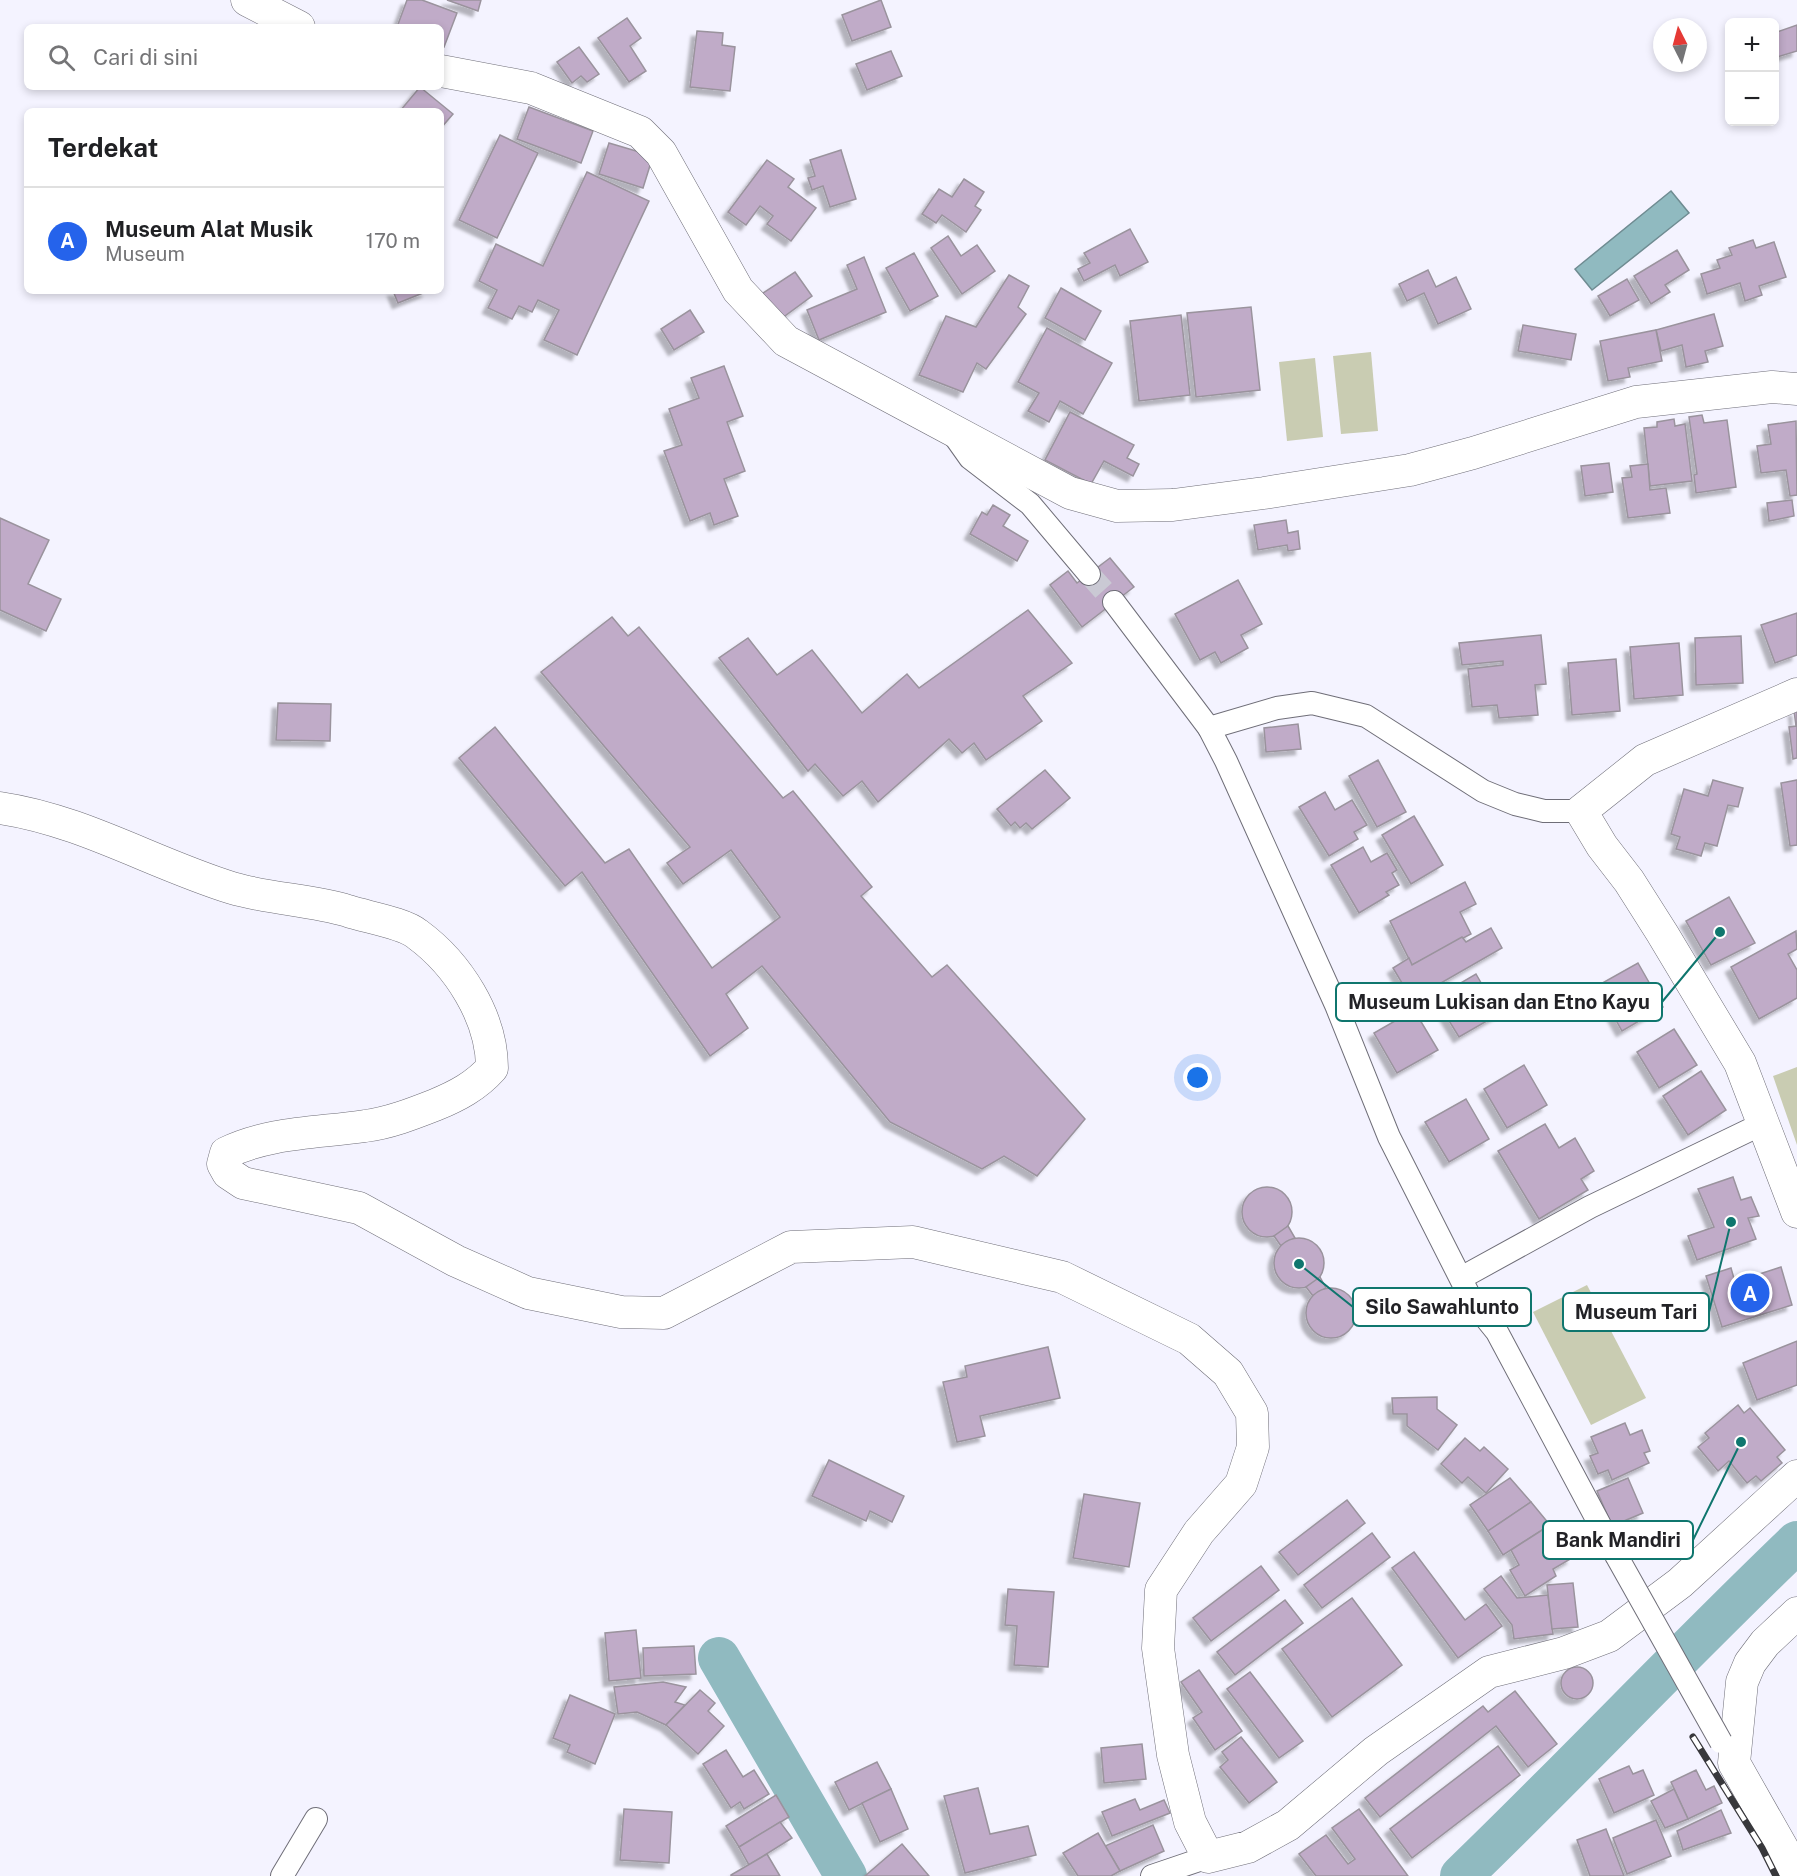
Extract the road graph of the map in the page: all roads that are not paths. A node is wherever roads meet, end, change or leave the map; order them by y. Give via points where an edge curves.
1 (247, 0) edge
2 (293, 24) edge
3 (444, 72) edge
4 (1797, 389) edge
5 (945, 424) junction
6 (1089, 574) tunnel mouth
7 (1114, 602) tunnel mouth
8 (1797, 694) edge
9 (1209, 728) junction
10 (0, 808) edge
11 (1581, 811) junction
12 (1764, 1123) junction
13 (1797, 1212) edge
14 (1461, 1278) junction
15 (1797, 1476) edge
16 (1797, 1613) edge
17 (1728, 1753) junction
18 (316, 1819) dead end
19 (1208, 1857) junction
20 (1797, 1874) edge
21 (282, 1876) edge
22 (1152, 1876) edge

1 - 2 street
3 - 5 street via 531,88 640,132 661,153 738,290 786,341
4 - 5 street via 1772,387 1636,402 1410,470 1173,505 1117,506 1070,493
5 - 6 street via 970,458 1030,504
7 - 9 street
8 - 11 street via 1645,760
9 - 11 street via 1277,708 1312,703 1366,716 1483,791 1544,811
9 - 14 street via 1336,1005 1389,1137
10 - 19 street via 75,827 233,888 337,908 416,932 449,964 481,1014 492,1051 492,1068 478,1084 400,1118 243,1144 226,1153 223,1164 228,1173 243,1183 359,1208 456,1261 528,1293 621,1312 664,1313 791,1247 913,1242 1062,1277 1189,1339 1228,1373 1252,1413 1253,1436 1241,1484 1198,1532 1161,1590 1158,1648 1173,1755 1190,1822
11 - 12 street via 1662,933 1740,1063
12 - 13 street
12 - 14 street via 1590,1207
14 - 17 street, bridge via 1472,1301 1497,1332
15 - 19 street via 1680,1583 1609,1636 1564,1653 1489,1672 1376,1751 1288,1825 1248,1847
16 - 17 street via 1750,1663 1742,1682
17 - 20 street
18 - 21 street
19 - 22 street

